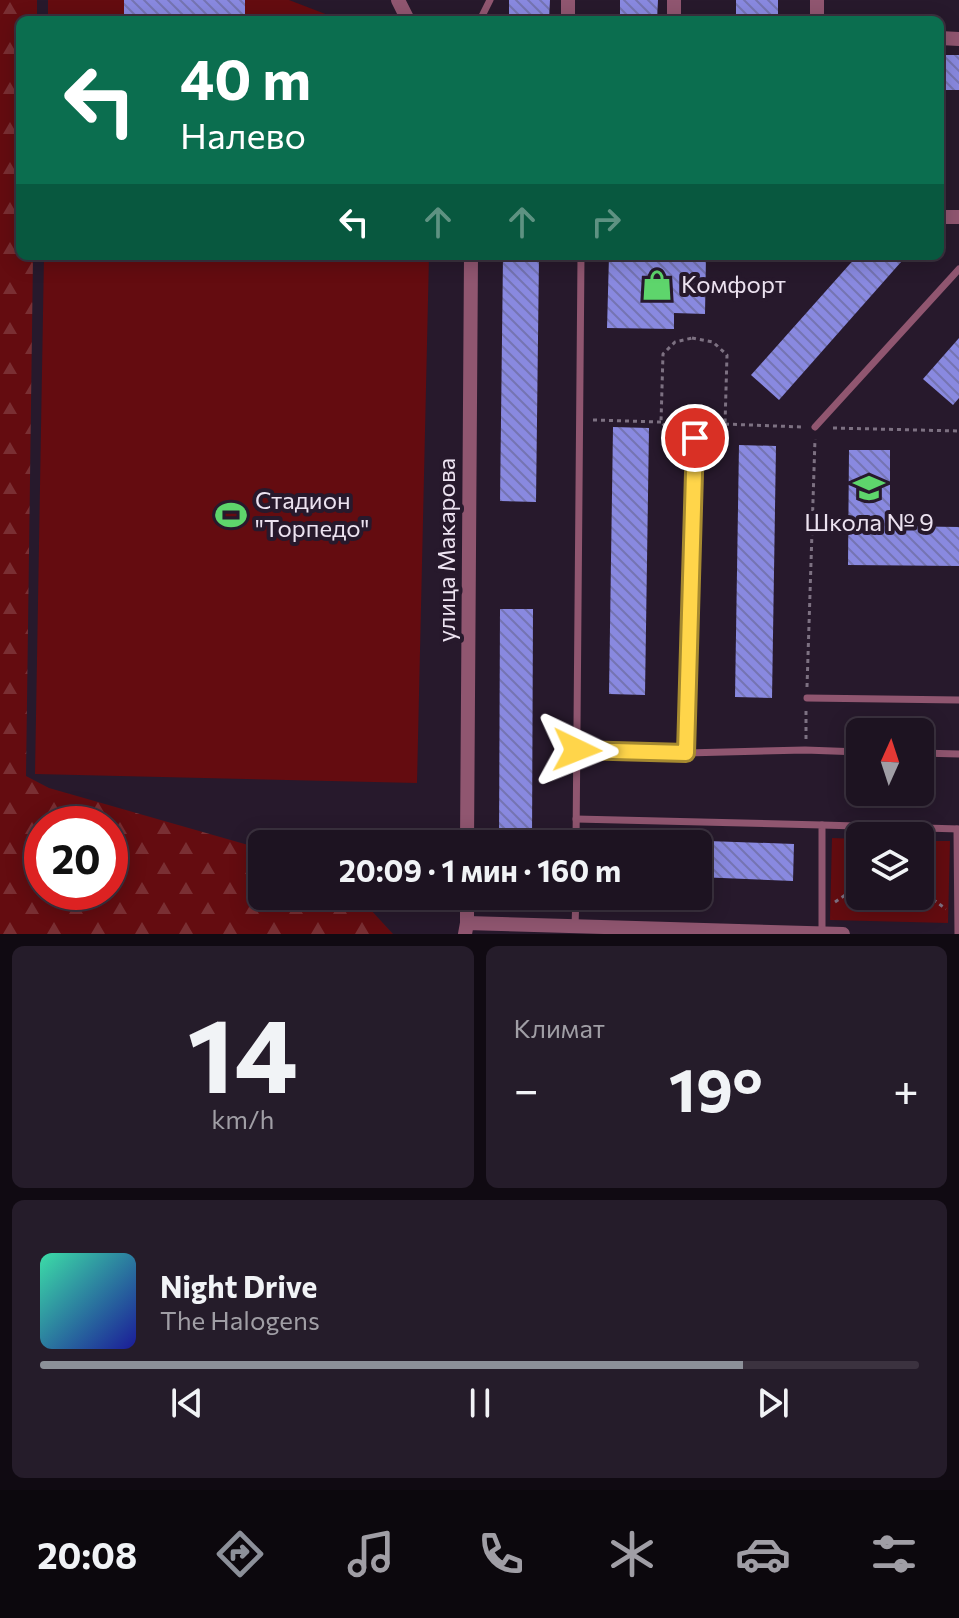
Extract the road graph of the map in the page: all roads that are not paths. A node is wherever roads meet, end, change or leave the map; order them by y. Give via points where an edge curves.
1 (471, 260) edge
2 (581, 260) edge
3 (959, 269) edge
4 (815, 427) road end
5 (695, 438) road end
6 (807, 698) road end
7 (959, 700) edge
8 (577, 750) junction
9 (846, 751) edge
10 (686, 753) junction
11 (934, 753) edge
12 (959, 754) edge
13 (576, 819) junction
14 (822, 825) junction
15 (958, 829) edge
16 (467, 830) edge
17 (576, 830) edge
18 (576, 910) edge
19 (958, 919) edge
20 (575, 926) junction
21 (466, 928) edge
22 (822, 933) edge
23 (843, 934) edge
24 (958, 934) edge

1 - 16 street, улица Макарова
2 - 8 lane
3 - 4 lane
5 - 10 lane
6 - 7 lane
8 - 10 lane
8 - 13 lane
9 - 10 lane
11 - 12 lane
13 - 14 lane
13 - 17 lane
14 - 15 lane
14 - 22 lane
15 - 19 lane
18 - 20 lane
19 - 24 lane
20 - 21 street
20 - 22 street
22 - 23 street

